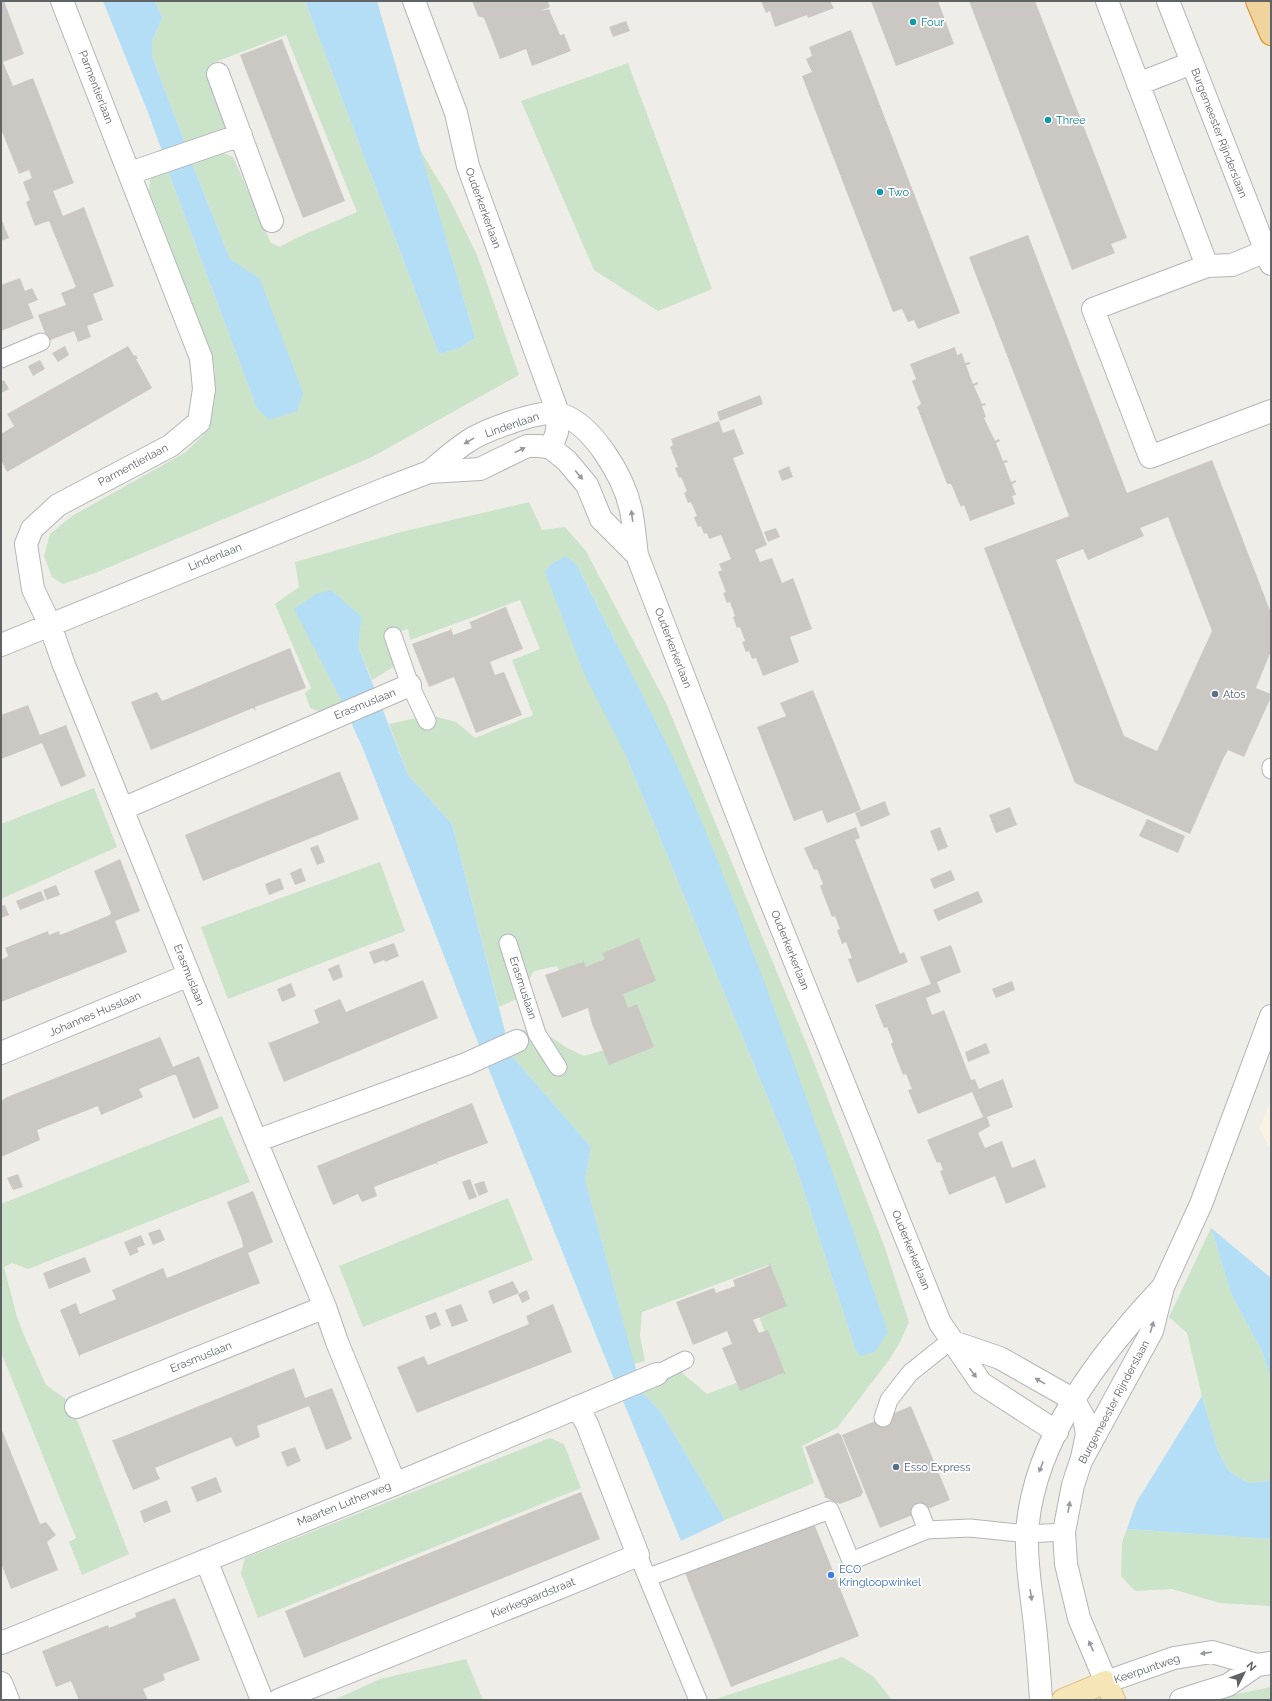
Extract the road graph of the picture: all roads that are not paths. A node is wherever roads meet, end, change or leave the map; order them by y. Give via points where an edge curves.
1 (62, 1) edge
2 (414, 1) edge
3 (1107, 1) edge
4 (1168, 1) edge
5 (1257, 1) edge
6 (1271, 34) edge
7 (1192, 63) junction
8 (218, 74) dead end
9 (1138, 84) junction
10 (241, 135) junction
11 (130, 173) junction
12 (272, 221) dead end
13 (1268, 257) edge
14 (1206, 266) junction
15 (41, 342) dead end
16 (1, 359) edge
17 (1271, 411) edge
18 (558, 413) junction
19 (550, 448) junction
20 (429, 472) junction
21 (637, 555) junction
22 (50, 625) junction
23 (393, 636) dead end
24 (1, 645) edge
25 (410, 685) junction
26 (427, 720) dead end
27 (1271, 767) edge
28 (1271, 770) edge
29 (122, 809) junction
30 (508, 943) dead end
31 (189, 974) junction
32 (1271, 1016) edge
33 (537, 1034) junction
34 (517, 1041) joint
35 (1266, 1042) edge
36 (1, 1053) edge
37 (558, 1067) dead end
38 (256, 1141) junction
39 (1163, 1287) junction
40 (325, 1307) junction
41 (950, 1341) junction
42 (685, 1360) dead end
43 (657, 1374) joint
44 (1074, 1400) junction
45 (76, 1407) dead end
46 (577, 1407) junction
47 (883, 1418) dead end
48 (1057, 1432) junction
49 (1081, 1462) junction
50 (395, 1484) junction
51 (920, 1512) dead end
52 (928, 1530) junction
53 (1064, 1532) junction
54 (1027, 1534) junction
55 (638, 1555) junction
56 (206, 1560) junction
57 (649, 1577) junction
58 (1, 1643) edge
59 (1264, 1664) edge
60 (1, 1683) edge
61 (1110, 1691) edge
62 (8, 1700) edge
63 (262, 1700) edge
64 (279, 1700) edge
65 (698, 1700) edge
66 (1042, 1700) edge
67 (1063, 1700) edge
68 (1180, 1700) edge

1 - 11 street, Parmentierlaan
2 - 18 street, Ouderkerkerlaan via 456,113 468,166
3 - 9 street
4 - 7 street, Burgemeester Rijnderslaan
5 - 6 highway
7 - 9 street
7 - 13 street, Burgemeester Rijnderslaan
8 - 10 street
9 - 14 street
10 - 11 street
10 - 12 street
11 - 22 street, Parmentierlaan via 201,358 204,389 199,422 170,446 58,505 32,529 26,544 33,589
13 - 14 street via 1232,265
14 - 17 street via 1093,309 1150,457
15 - 16 lane
18 - 19 street, Ouderkerkerlaan via 557,432
18 -> 20 street, Lindenlaan via 522,419 478,436
21 -> 18 street, Ouderkerkerlaan via 630,509 612,463 591,436 579,425
20 -> 19 street, Lindenlaan via 480,469 526,446
19 -> 21 street, Ouderkerkerlaan via 567,461 587,486 601,519
20 - 22 street, Lindenlaan via 307,519
21 - 41 street, Ouderkerkerlaan via 766,889 940,1323
22 - 24 street, Lindenlaan
22 - 29 street, Erasmuslaan via 58,651
23 - 25 lane, Erasmuslaan
25 - 26 lane, Erasmuslaan
25 - 29 street, Erasmuslaan
27 - 28 lane
29 - 31 street, Erasmuslaan
30 - 33 lane, Erasmuslaan
31 - 36 street, Johannes Husslaan
31 - 38 street, Erasmuslaan
32 - 35 street, Burgemeester Rijnderslaan
33 - 34 lane, Erasmuslaan
33 - 37 lane, Erasmuslaan
34 - 38 street, Erasmuslaan via 466,1064
35 - 39 street, Burgemeester Rijnderslaan via 1201,1204
38 - 40 street, Erasmuslaan
39 - 44 street, Burgemeester Rijnderslaan via 1105,1354
49 -> 39 street, Burgemeester Rijnderslaan via 1152,1331
40 - 45 street, Erasmuslaan
40 - 50 street, Erasmuslaan
44 -> 41 street via 1000,1358
41 - 47 lane via 910,1373 889,1400
41 -> 48 street, Ouderkerkerlaan via 981,1383
42 - 43 lane, Maarten Lutherweg
43 - 46 street, Maarten Lutherweg
44 - 48 street, Burgemeester Rijnderslaan
44 - 49 street via 1084,1418 1087,1434
46 - 50 street, Maarten Lutherweg
46 - 55 street via 587,1424
48 -> 54 street, Burgemeester Rijnderslaan via 1040,1470 1031,1502
53 -> 49 street, Burgemeester Rijnderslaan via 1073,1485
50 - 56 street, Maarten Lutherweg
51 - 52 lane
52 - 54 lane via 970,1528
52 - 57 lane via 851,1561 830,1510
53 - 54 lane
61 -> 53 street, Burgemeester Rijnderslaan via 1079,1618 1066,1564
54 -> 66 street, Burgemeester Rijnderslaan via 1028,1573
55 - 57 lane
55 - 64 street, Kierkegaardstraat
56 - 58 street, Maarten Lutherweg
56 - 63 street
57 - 65 lane
59 -> 61 street, Keerpuntweg via 1212,1652 1174,1658
59 - 68 street, Keerpuntweg via 1228,1685
60 - 62 street
61 - 67 main road

